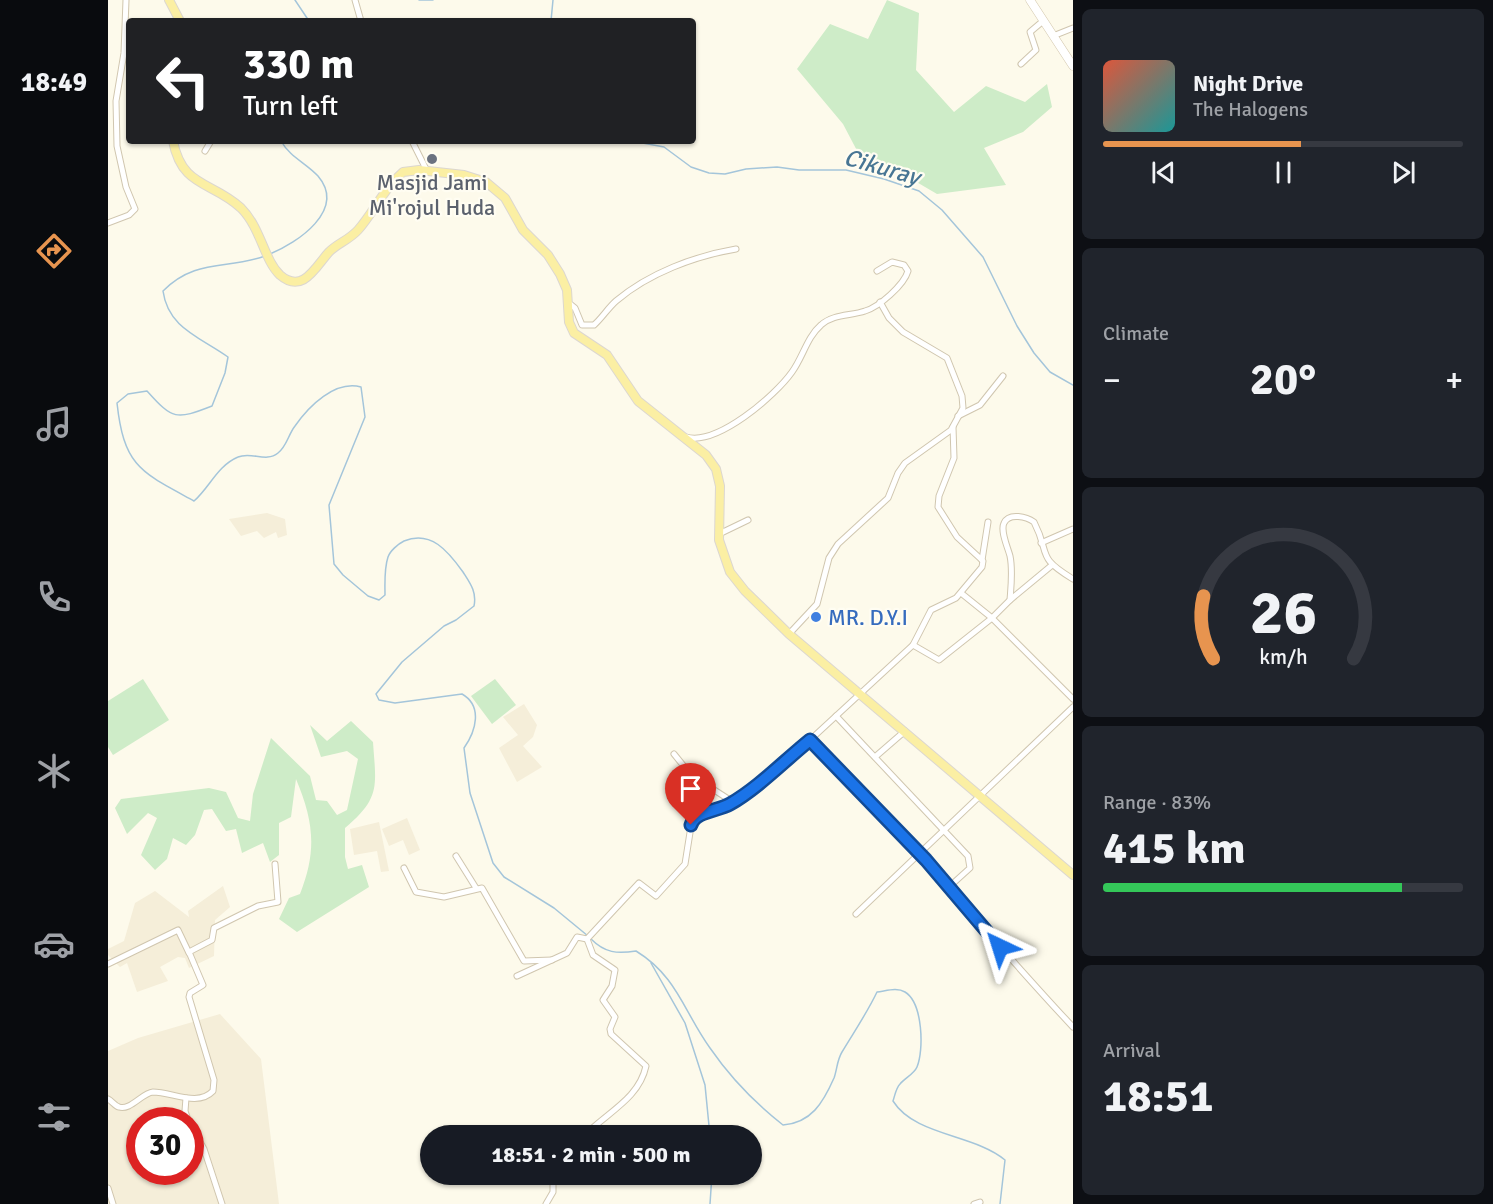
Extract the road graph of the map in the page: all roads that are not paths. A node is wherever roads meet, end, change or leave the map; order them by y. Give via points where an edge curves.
1 (126, 0) edge
2 (169, 0) edge
3 (355, 0) edge
4 (1030, 0) edge
5 (178, 18) edge
6 (360, 18) edge
7 (1043, 21) junction
8 (1073, 28) edge
9 (1053, 36) junction
10 (1022, 64) dead end
11 (1073, 66) edge
12 (174, 144) edge
13 (209, 144) edge
14 (414, 144) edge
15 (205, 151) dead end
16 (427, 171) junction
17 (108, 223) edge
18 (736, 249) dead end
19 (877, 271) dead end
20 (880, 302) junction
21 (570, 304) junction
22 (1003, 376) dead end
23 (956, 416) junction
24 (953, 427) junction
25 (682, 436) junction
26 (748, 520) dead end
27 (988, 522) dead end
28 (1073, 529) edge
29 (718, 535) junction
30 (1041, 543) junction
31 (982, 560) junction
32 (1051, 566) junction
33 (1073, 579) edge
34 (962, 593) junction
35 (1010, 600) junction
36 (992, 618) junction
37 (789, 634) junction
38 (913, 645) junction
39 (860, 694) junction
40 (1073, 699) edge
41 (1073, 707) edge
42 (837, 716) junction
43 (905, 730) junction
44 (810, 740) junction
45 (674, 754) dead end
46 (875, 757) junction
47 (980, 795) junction
48 (733, 802) junction
49 (943, 831) junction
50 (920, 854) junction
51 (456, 856) dead end
52 (275, 864) dead end
53 (404, 868) dead end
54 (1073, 874) edge
55 (949, 887) junction
56 (476, 888) junction
57 (856, 914) dead end
58 (587, 938) junction
59 (189, 953) junction
60 (552, 960) junction
61 (108, 964) edge
62 (517, 976) dead end
63 (1073, 1027) edge
64 (186, 1098) junction
65 (108, 1099) edge
66 (185, 1107) edge
67 (595, 1125) edge
68 (204, 1149) edge
69 (553, 1185) edge
70 (108, 1188) edge
71 (113, 1204) edge
72 (222, 1204) edge
73 (546, 1204) edge

1 - 17 street via 124,53 116,101 117,146 135,209
2 - 5 main road
3 - 6 street
4 - 7 street
7 - 9 street
7 - 10 street via 1030,32 1037,49
8 - 9 street
9 - 11 street
12 - 16 main road via 188,176 239,206 253,222 273,266 291,281 305,280 331,250 347,241 397,177 409,170
13 - 15 street
14 - 16 street
16 - 21 main road via 464,176 496,189 528,236 548,255 560,274
18 - 21 street via 687,262 651,278 614,303 594,325 582,325
19 - 20 street via 892,261 908,271 905,279
20 - 23 street via 903,332 946,358 963,401
20 - 25 street via 865,311 822,323 793,372 756,410 697,439
21 - 25 main road via 569,322 574,333 607,355 638,401
22 - 23 street via 980,405
23 - 24 street
24 - 31 street via 954,458 938,507 957,537
24 - 37 street via 905,463 888,498 838,544 829,558 817,604
25 - 29 main road via 706,455 718,472
26 - 29 street
27 - 31 street
28 - 30 street
29 - 37 main road via 730,572
30 - 32 street
30 - 35 street via 1032,520 1016,517 1004,522 1011,559
31 - 34 street via 982,567
32 - 33 street
32 - 35 street
34 - 36 street
34 - 38 street via 931,610
35 - 36 street
36 - 38 street via 939,660
36 - 40 street
37 - 39 main road
38 - 39 street
39 - 42 street
39 - 43 main road
41 - 47 street
42 - 44 street
42 - 46 street
43 - 46 street
43 - 47 main road
44 - 48 street
44 - 50 street
45 - 48 street via 691,775
46 - 49 street
47 - 49 street
47 - 54 main road
48 - 58 street via 692,820 685,864 656,897 639,883
49 - 50 street
49 - 55 street via 971,864
50 - 55 street
50 - 57 street
51 - 56 street
52 - 59 street via 278,903 250,909 214,928 212,939
53 - 56 street via 416,892 444,897
55 - 63 street
56 - 60 street via 483,889 524,961
58 - 60 street via 577,937 567,953
58 - 67 street via 593,954 615,970 612,986 603,1000 615,1017 611,1034 646,1066 631,1097
59 - 61 street via 178,930
59 - 64 street via 203,984 189,997 214,1086 205,1097
60 - 62 street
64 - 65 street via 150,1093 121,1108
64 - 66 street
68 - 72 street
69 - 73 street
70 - 71 street

